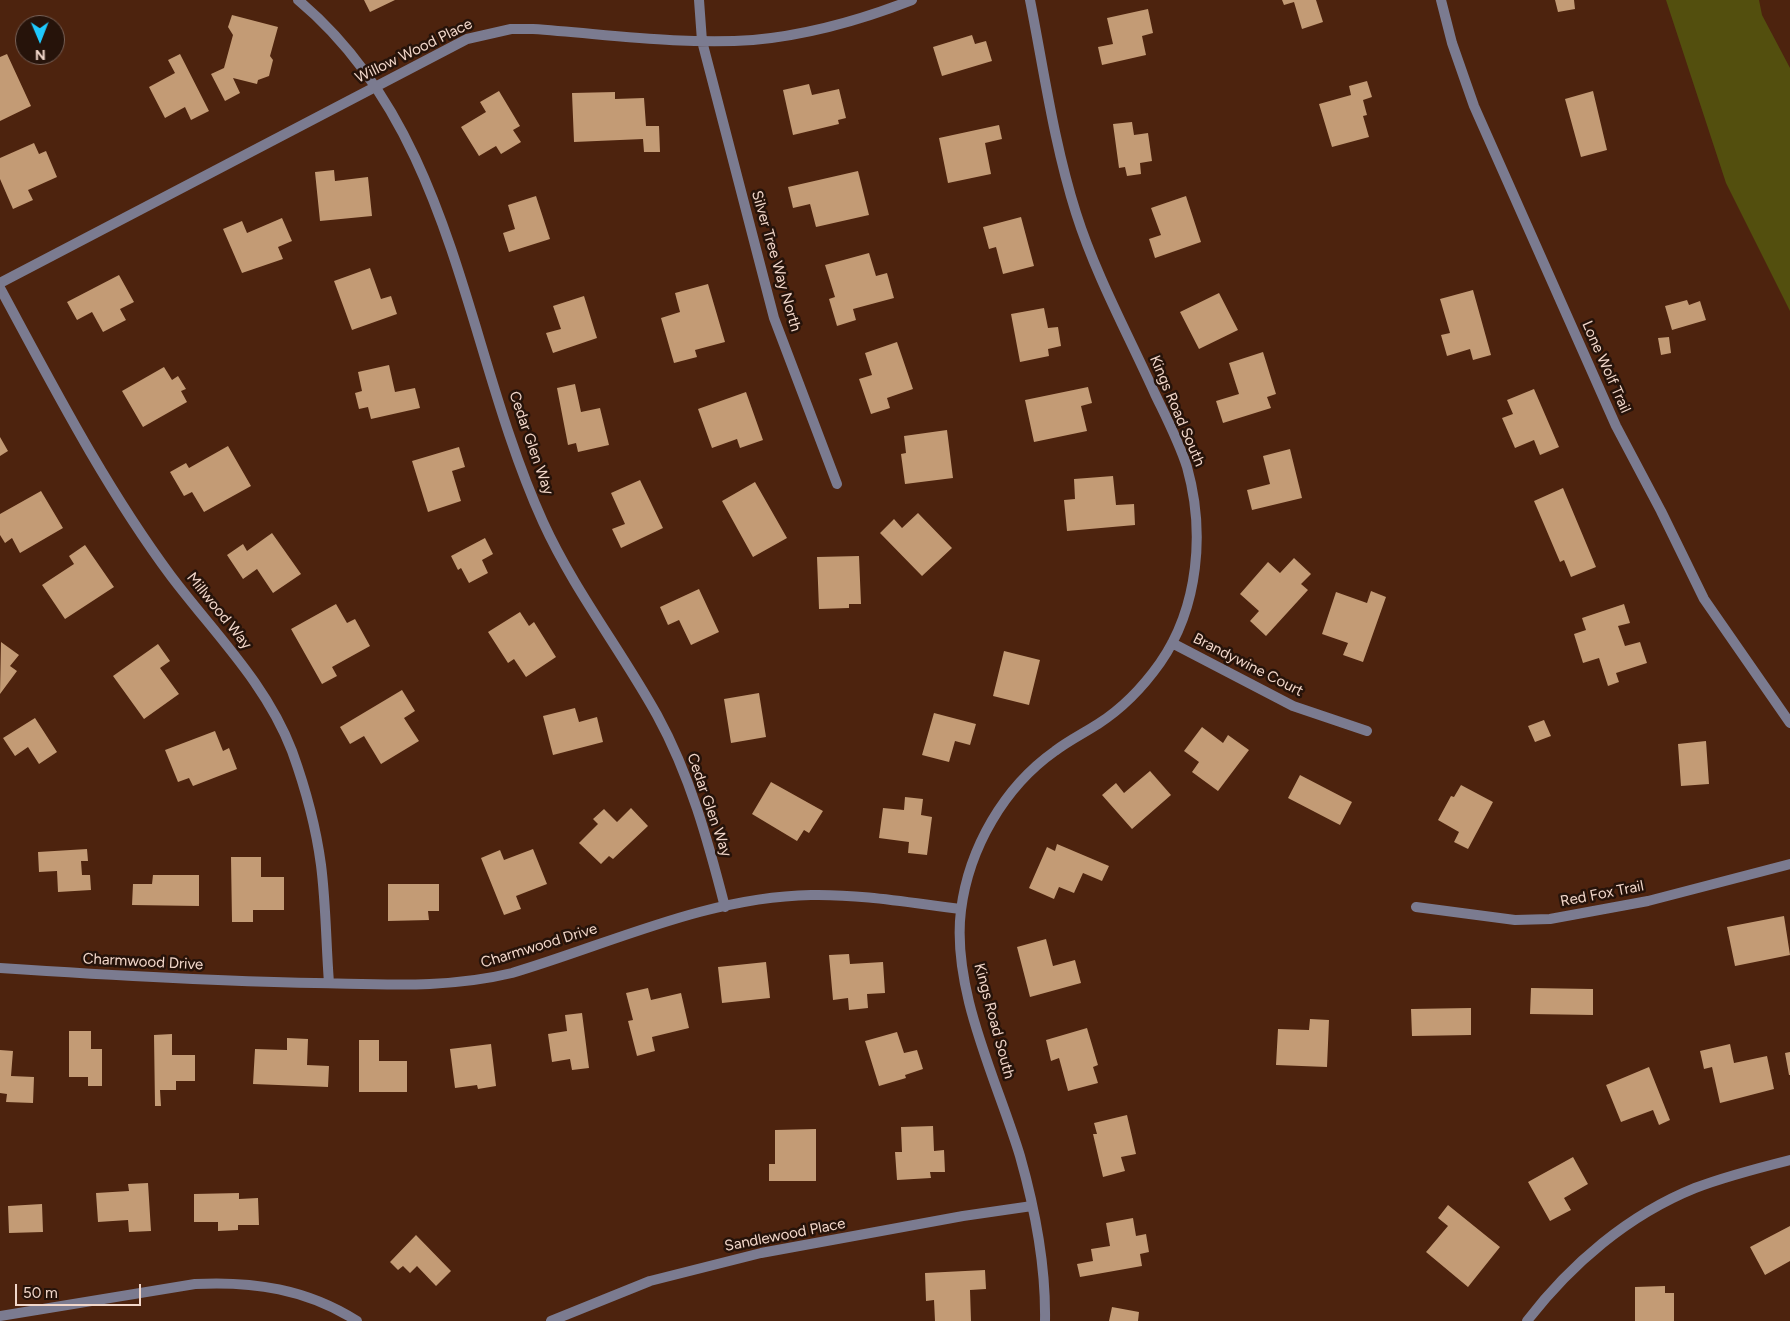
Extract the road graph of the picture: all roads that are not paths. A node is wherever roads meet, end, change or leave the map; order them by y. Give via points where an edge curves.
1 (298, 0) edge
2 (699, 0) edge
3 (912, 0) edge
4 (1030, 0) edge
5 (1441, 0) edge
6 (702, 41) junction
7 (375, 86) junction
8 (0, 283) edge
9 (0, 288) edge
10 (837, 484) dead end
11 (1172, 644) junction
12 (1790, 723) edge
13 (1367, 731) dead end
14 (1790, 864) edge
15 (725, 907) junction
16 (1416, 907) dead end
17 (961, 910) junction
18 (0, 968) edge
19 (329, 983) junction
20 (1790, 1160) edge
21 (1032, 1206) junction
22 (0, 1316) edge
23 (357, 1321) edge
24 (552, 1321) edge
25 (1045, 1321) edge
26 (1527, 1321) edge

1 - 7 street, Cedar Glen Way via 332,32
2 - 6 street, Silver Tree Way North
3 - 6 street, Willow Wood Place via 848,23 798,34 754,40
4 - 11 street, Kings Road South via 1062,161 1076,212 1093,260 1186,463 1196,538 1192,589
5 - 12 street, Lone Wolf Trail via 1474,106 1616,426 1704,600
6 - 7 street, Willow Wood Place via 511,29 467,39
6 - 10 street, Silver Tree Way North via 774,318
7 - 8 street, Willow Wood Place
7 - 15 street, Cedar Glen Way via 422,172 456,258 520,466 544,524 638,682 672,746 710,848
9 - 19 street, Millwood Way via 128,513 172,577 260,688 291,749 305,790 321,865
11 - 13 street, Brandywine Court via 1293,706
11 - 17 street, Kings Road South via 1130,699 1101,722 1054,751 1010,794 981,842
14 - 16 street, Red Fox Trail via 1648,901 1550,919 1515,920
15 - 17 street, Charmwood Drive via 809,895 851,896
15 - 19 street, Charmwood Drive via 672,920 540,965 484,980 441,985
17 - 21 street, Kings Road South via 960,948 965,983 1020,1157
18 - 19 street, Charmwood Drive via 188,980
20 - 26 street via 1694,1188 1636,1220 1574,1268
21 - 24 street, Sandlewood Place via 761,1253 650,1281
21 - 25 street, Kings Road South via 1042,1266
22 - 23 street via 195,1284 227,1282 302,1294

